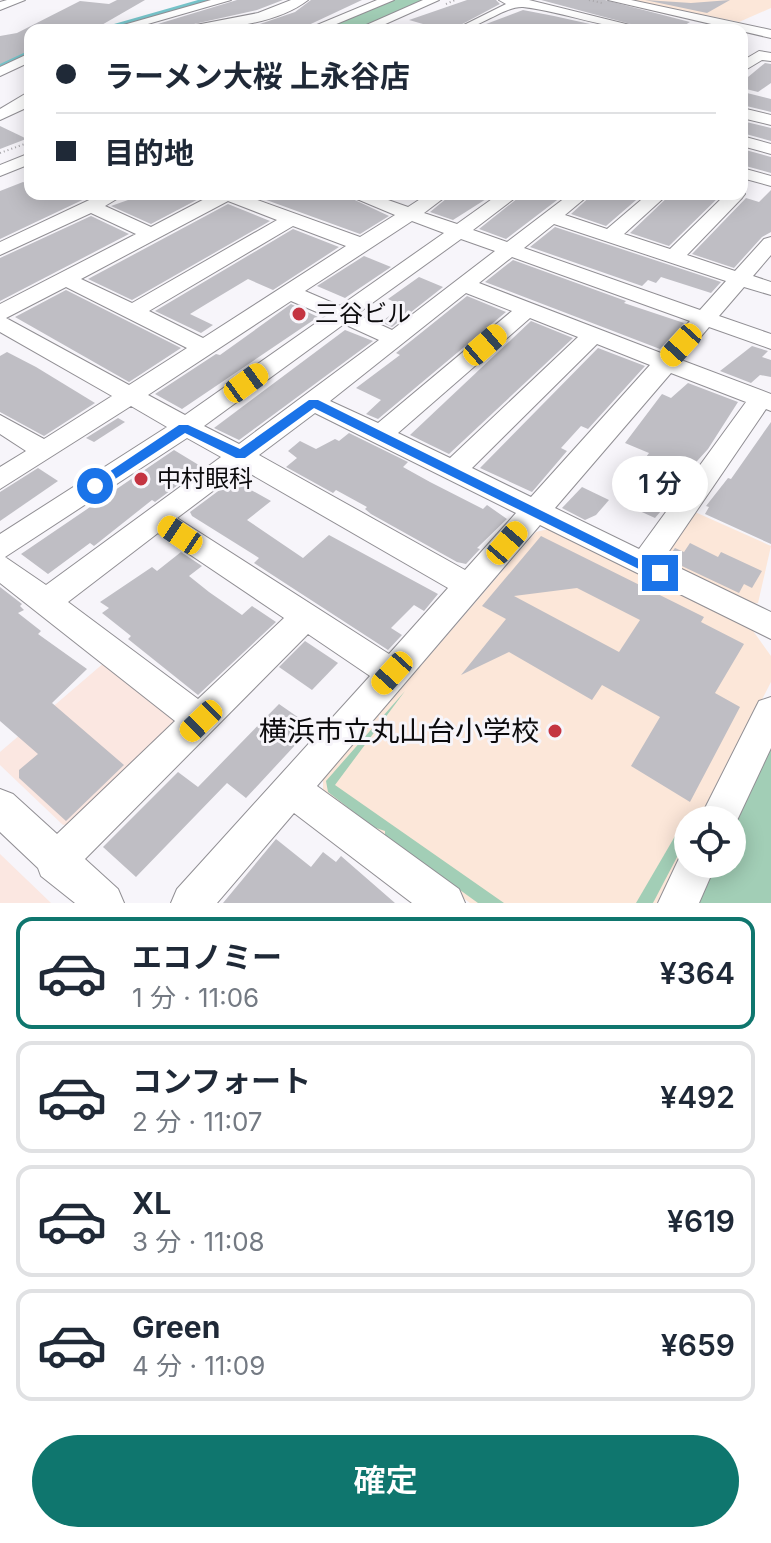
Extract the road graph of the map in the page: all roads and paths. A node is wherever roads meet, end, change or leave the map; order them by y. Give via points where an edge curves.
1 (19, 0) edge
2 (225, 0) edge
3 (302, 0) edge
4 (388, 0) edge
5 (433, 0) edge
6 (449, 0) edge
7 (599, 0) edge
8 (614, 0) edge
9 (515, 1) edge
10 (0, 6) edge
11 (320, 9) dead end
12 (651, 9) junction
13 (569, 14) junction
14 (346, 16) junction
15 (293, 19) dead end
16 (135, 24) edge
17 (212, 24) edge
18 (272, 24) edge
19 (326, 24) edge
20 (375, 24) edge
21 (392, 24) edge
22 (471, 24) edge
23 (551, 24) edge
24 (605, 24) edge
25 (626, 24) edge
26 (725, 24) edge
27 (748, 29) edge
28 (771, 35) edge
29 (771, 57) edge
30 (24, 60) edge
31 (748, 63) edge
32 (0, 72) edge
33 (24, 102) edge
34 (750, 111) edge
35 (0, 115) edge
36 (771, 120) edge
37 (748, 143) edge
38 (24, 146) edge
39 (24, 146) edge
40 (771, 149) edge
41 (0, 156) edge
42 (24, 161) edge
43 (24, 170) edge
44 (0, 171) edge
45 (0, 180) edge
46 (103, 200) edge
47 (217, 200) edge
48 (243, 200) edge
49 (371, 200) edge
50 (431, 200) edge
51 (503, 200) edge
52 (573, 200) edge
53 (652, 200) edge
54 (730, 200) edge
55 (90, 206) junction
56 (410, 214) junction
57 (552, 217) junction
58 (292, 219) junction
59 (460, 232) junction
60 (152, 234) junction
61 (610, 236) junction
62 (771, 243) edge
63 (362, 245) junction
64 (0, 249) edge
65 (510, 249) junction
66 (673, 257) junction
67 (66, 279) junction
68 (740, 279) junction
69 (464, 285) junction
70 (771, 289) edge
71 (289, 292) junction
72 (527, 309) junction
73 (132, 312) junction
74 (0, 313) edge
75 (341, 315) junction
76 (705, 319) junction
77 (0, 323) edge
78 (593, 335) junction
79 (395, 339) junction
80 (771, 342) edge
81 (204, 347) junction
82 (666, 363) junction
83 (129, 397) junction
84 (766, 401) edge
85 (313, 402) junction
86 (0, 423) edge
87 (184, 428) junction
88 (380, 435) junction
89 (45, 451) junction
90 (241, 455) junction
91 (452, 472) junction
92 (0, 480) edge
93 (534, 512) junction
94 (156, 518) junction
95 (0, 548) edge
96 (644, 564) junction
97 (0, 567) edge
98 (469, 586) junction
99 (47, 601) junction
100 (304, 618) junction
101 (771, 626) edge
102 (392, 673) junction
103 (771, 712) edge
104 (201, 721) junction
105 (290, 788) junction
106 (725, 806) edge
107 (0, 807) edge
108 (55, 862) junction
109 (690, 878) edge
110 (104, 903) edge
111 (191, 903) edge
112 (445, 903) edge
113 (678, 903) edge

1 - 10 street
2 - 16 street
3 - 17 street via 261,16
4 - 14 street
5 - 20 street
6 - 21 street
7 - 12 street
8 - 12 street
9 - 13 street
9 - 22 street
11 - 14 street
12 - 25 street
12 - 26 street
13 - 23 street
13 - 24 street
14 - 19 street
15 - 18 street
27 - 28 street
29 - 31 street via 759,55
30 - 32 street
33 - 35 street
34 - 36 street
37 - 40 street
38 - 41 street
39 - 41 path
42 - 44 street
43 - 45 street
46 - 55 street
47 - 60 street
48 - 58 street
49 - 56 street
50 - 56 street
51 - 59 street
52 - 57 street
53 - 61 street
54 - 66 street
55 - 60 street
55 - 64 street
56 - 59 street
56 - 63 street
57 - 61 street
57 - 65 street
58 - 63 street
58 - 73 street
59 - 65 street
59 - 75 street
60 - 67 street
61 - 66 street
62 - 68 street
63 - 71 street
65 - 69 street
65 - 76 street
66 - 68 street
67 - 73 street
67 - 74 street
68 - 70 street
68 - 76 street
69 - 72 street
69 - 79 street
71 - 75 street
71 - 81 street
72 - 78 street
72 - 88 street
73 - 81 street
75 - 79 street
75 - 87 street
76 - 80 street
76 - 82 street
77 - 83 street
78 - 82 street
78 - 91 street
79 - 85 street
81 - 83 street
82 - 84 street
82 - 93 street
83 - 87 street
83 - 89 street
84 - 96 street
85 - 88 street
85 - 90 street
86 - 89 street
87 - 90 street
87 - 95 street
88 - 91 street
89 - 92 street
90 - 94 street
90 - 98 street
91 - 93 street
93 - 96 street
93 - 98 street
94 - 99 street
94 - 100 street
96 - 101 street
97 - 99 street
98 - 102 street
99 - 104 street
100 - 102 street
100 - 104 street
102 - 105 street
103 - 106 street
104 - 108 street
105 - 111 street
105 - 112 street
107 - 108 street
108 - 110 street
109 - 113 street

